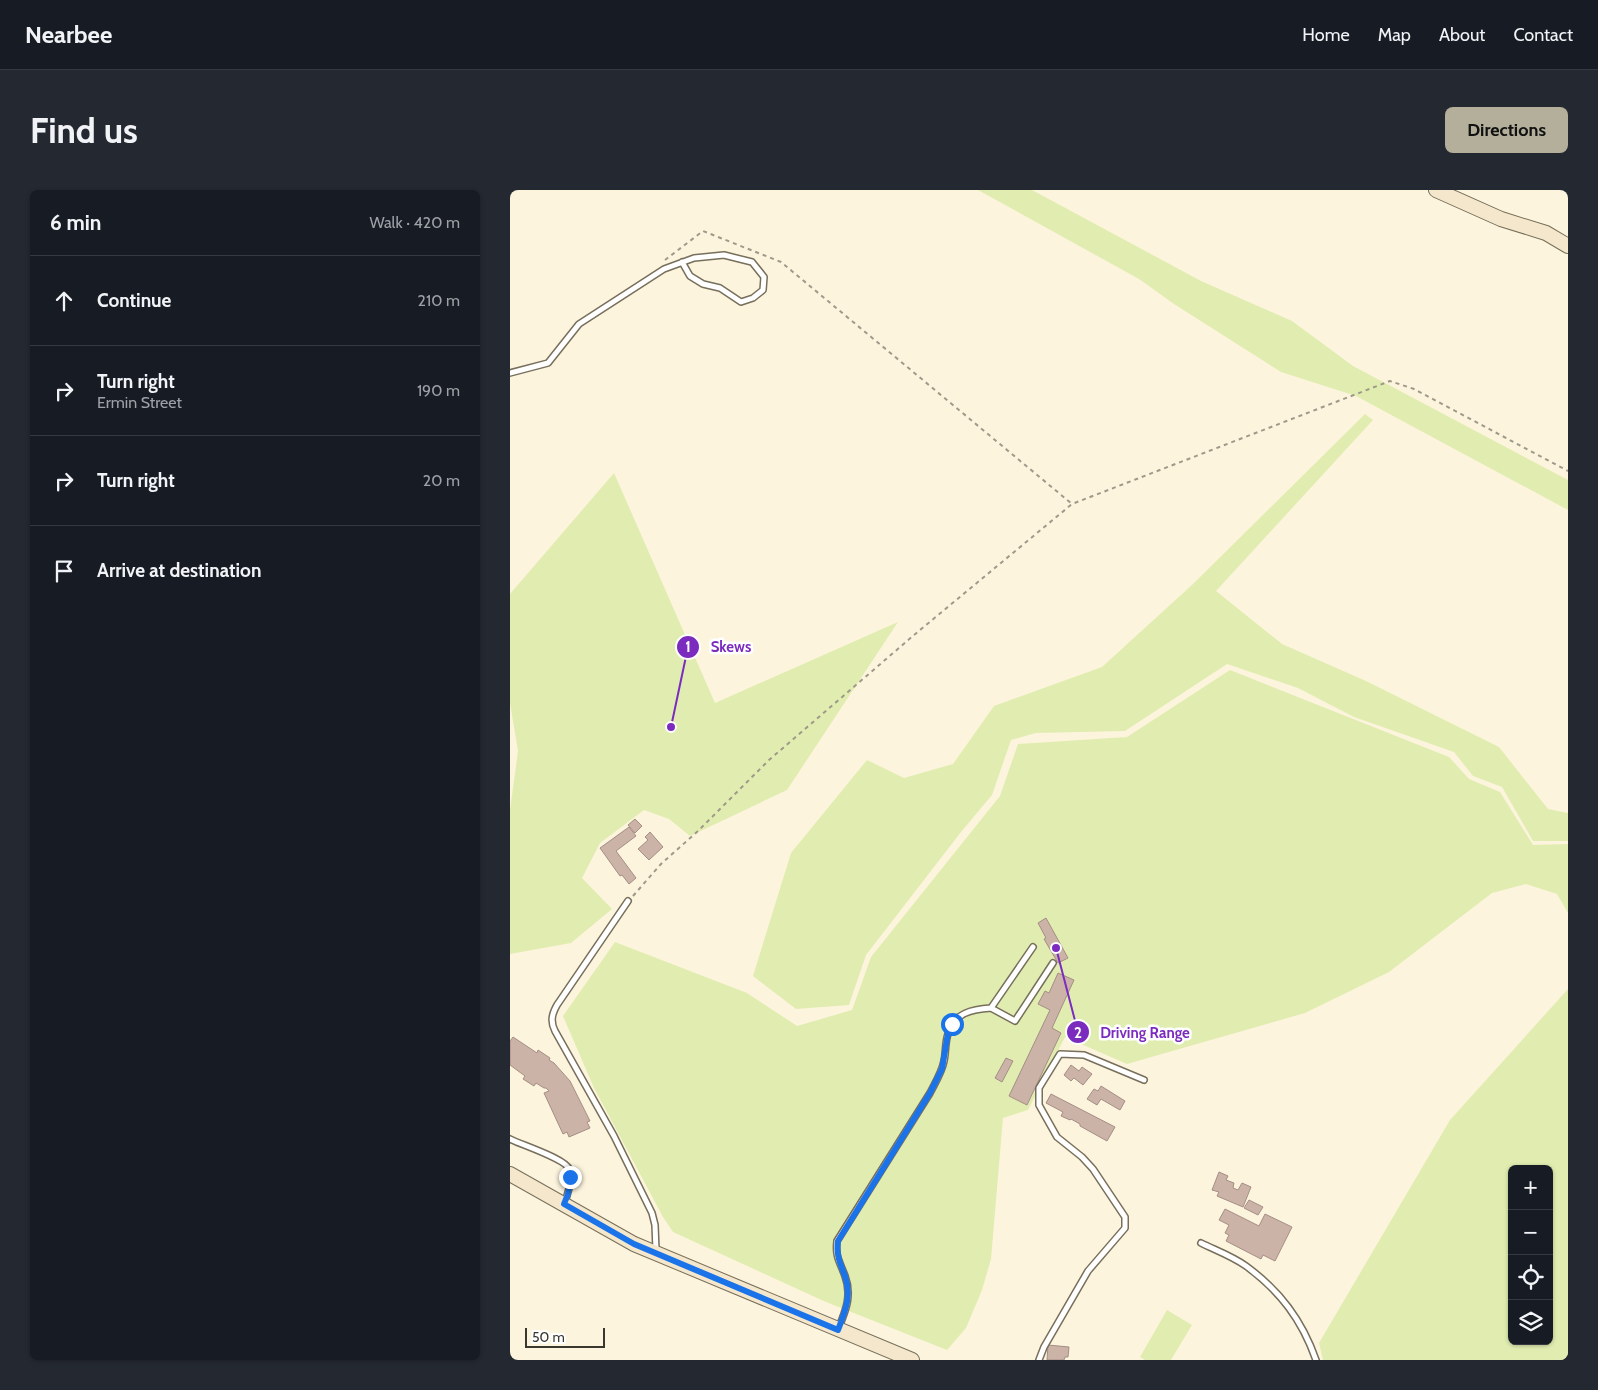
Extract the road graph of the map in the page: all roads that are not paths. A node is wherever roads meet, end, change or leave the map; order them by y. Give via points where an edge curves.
1 (1436, 190) edge
2 (1568, 246) edge
3 (682, 262) junction
4 (510, 373) edge
5 (628, 901) road end
6 (1033, 947) dead end
7 (1053, 963) dead end
8 (991, 1008) junction
9 (1144, 1080) dead end
10 (510, 1139) edge
11 (510, 1174) edge
12 (564, 1204) junction
13 (1201, 1243) dead end
14 (656, 1253) junction
15 (838, 1330) junction
16 (912, 1360) edge
17 (1040, 1360) edge
18 (1316, 1360) edge

1 - 2 main road via 1501,219 1546,233
3 - 3 lane via 690,276 702,284 720,288 742,302 763,290 764,277 752,262 724,255
3 - 4 lane via 664,269 579,324 548,363
5 - 14 lane via 558,1005 552,1022 652,1213 656,1225
6 - 8 lane
7 - 8 lane via 1015,1021
8 - 15 lane via 972,1009 952,1024 942,1069 930,1093 838,1241 838,1261 848,1291 847,1306
9 - 17 lane via 1084,1055 1060,1054 1039,1088 1039,1105 1057,1137 1082,1157 1125,1217 1125,1228 1088,1271 1044,1347
10 - 12 lane via 567,1166 570,1184
11 - 12 main road
12 - 14 main road
13 - 18 lane via 1245,1265 1282,1297 1308,1337
14 - 15 main road
15 - 16 main road

